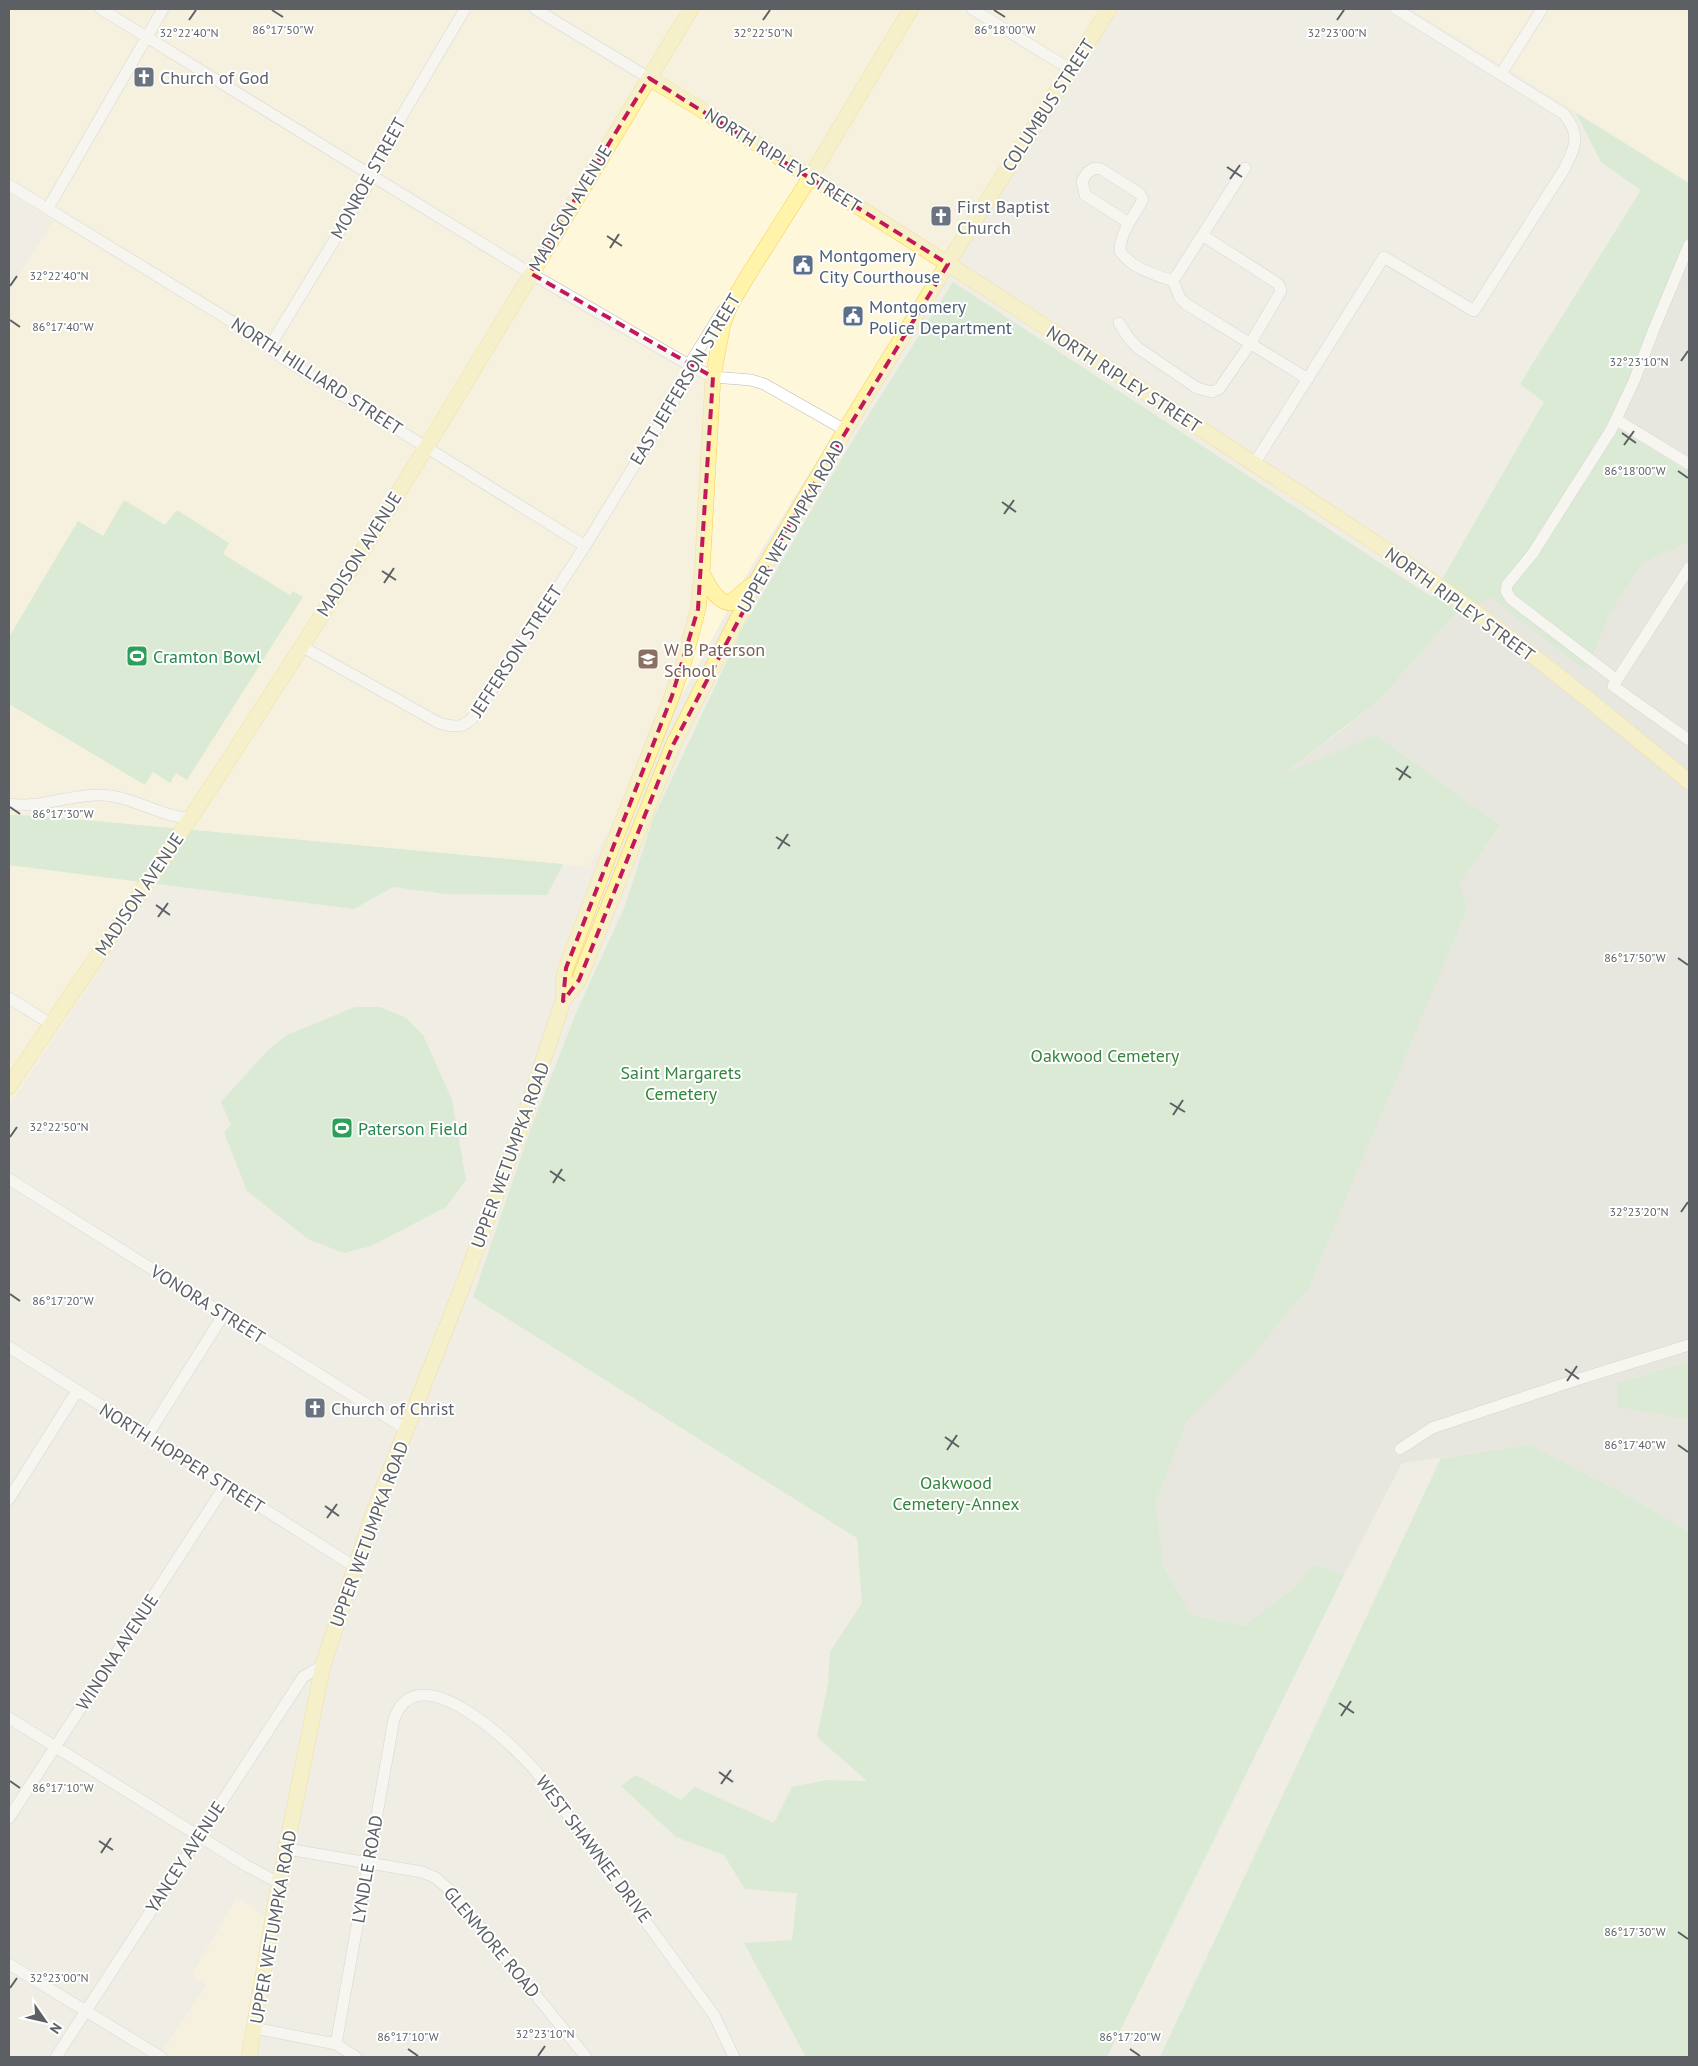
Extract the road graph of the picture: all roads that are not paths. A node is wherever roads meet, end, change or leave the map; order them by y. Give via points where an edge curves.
1 (101, 9) edge
2 (163, 9) edge
3 (465, 9) edge
4 (535, 9) edge
5 (691, 9) edge
6 (911, 9) edge
7 (972, 9) edge
8 (1109, 9) edge
9 (1396, 9) edge
10 (1542, 9) edge
11 (146, 36) junction
12 (1070, 70) junction
13 (1501, 74) junction
14 (649, 78) junction
15 (1245, 168) dead end
16 (370, 174) junction
17 (811, 176) junction
18 (9, 185) edge
19 (48, 208) junction
20 (1129, 223) junction
21 (1202, 235) junction
22 (1689, 245) edge
23 (948, 264) junction
24 (530, 272) junction
25 (747, 277) junction
26 (1173, 281) junction
27 (1120, 323) dead end
28 (908, 329) joint
29 (1250, 344) junction
30 (270, 346) junction
31 (689, 365) junction
32 (713, 377) junction
33 (1308, 379) junction
34 (1616, 420) junction
35 (845, 430) junction
36 (428, 446) junction
37 (1254, 464) junction
38 (1689, 464) edge
39 (585, 546) junction
40 (1689, 568) edge
41 (702, 573) junction
42 (760, 575) junction
43 (301, 646) junction
44 (1615, 683) junction
45 (1689, 740) edge
46 (1689, 782) edge
47 (638, 785) junction
48 (654, 790) junction
49 (9, 804) edge
50 (191, 818) junction
51 (9, 998) edge
52 (563, 1001) junction
53 (51, 1024) junction
54 (9, 1087) edge
55 (9, 1179) edge
56 (224, 1314) junction
57 (1689, 1345) edge
58 (9, 1347) edge
59 (77, 1391) junction
60 (406, 1428) junction
61 (147, 1436) junction
62 (1400, 1449) dead end
63 (225, 1486) junction
64 (9, 1499) edge
65 (355, 1567) junction
66 (323, 1665) junction
67 (407, 1699) joint
68 (9, 1718) edge
69 (55, 1747) junction
70 (9, 1818) edge
71 (199, 1835) junction
72 (287, 1849) junction
73 (368, 1862) junction
74 (279, 1883) junction
75 (9, 1964) edge
76 (86, 2011) junction
77 (254, 2028) junction
78 (336, 2044) junction
79 (56, 2057) edge
80 (161, 2057) edge
81 (249, 2057) edge
82 (356, 2057) edge
83 (586, 2057) edge
84 (734, 2057) edge

1 - 11 street
2 - 11 street
3 - 16 street, MONROE STREET
4 - 14 street, NORTH RIPLEY STREET
5 - 14 main road, MADISON AVENUE
6 - 17 main road, EAST JEFFERSON STREET
7 - 12 street
8 - 12 main road, COLUMBUS STREET
9 - 13 street
10 - 13 street
11 - 16 street
11 - 19 street
12 - 23 main road, COLUMBUS STREET
13 - 33 street via 1564,114 1572,124 1576,136 1574,150 1558,179 1474,311 1384,257
14 - 17 main road, NORTH RIPLEY STREET
14 - 24 main road, MADISON AVENUE
15 - 21 street
16 - 24 street
16 - 30 street, MONROE STREET via 366,188
17 - 23 main road, NORTH RIPLEY STREET
17 - 25 main road, EAST JEFFERSON STREET
18 - 19 street, NORTH HILLIARD STREET
19 - 30 street, NORTH HILLIARD STREET
20 - 20 street via 1143,199 1139,193 1102,169 1094,168 1087,173 1082,181 1085,195
20 - 26 street via 1123,233 1120,251 1146,272
21 - 26 street
21 - 29 street via 1279,285 1281,291
22 - 34 street
23 - 28 main road, COLUMBUS STREET
23 - 37 main road, NORTH RIPLEY STREET
24 - 31 street
24 - 36 main road, MADISON AVENUE
25 - 31 street, EAST JEFFERSON STREET
25 - 32 main road, UPPER WETUMPKA ROAD via 722,324
26 - 29 street via 1186,304
27 - 29 street via 1138,348 1204,391 1219,389
28 - 35 main road, UPPER WETUMPKA ROAD
29 - 33 street
30 - 36 street, NORTH HILLIARD STREET via 281,357
31 - 32 street
31 - 39 street, EAST JEFFERSON STREET via 684,384
32 - 35 street via 764,384
32 - 41 main road, UPPER WETUMPKA ROAD
33 - 37 street
34 - 38 street
34 - 44 street via 1599,452 1533,553 1507,585 1506,591 1511,599
35 - 42 main road, UPPER WETUMPKA ROAD
36 - 39 street, NORTH HILLIARD STREET
36 - 43 main road, MADISON AVENUE
37 - 46 main road, NORTH RIPLEY STREET via 1495,627 1623,726
39 - 43 street, JEFFERSON STREET via 476,714 463,726 439,724
40 - 44 street
41 - 42 main road via 716,596 722,602 730,603
41 - 47 main road, UPPER WETUMPKA ROAD via 698,609 683,665
42 - 48 main road, UPPER WETUMPKA ROAD
43 - 50 main road, MADISON AVENUE
44 - 45 street
47 - 48 main road
47 - 52 main road, UPPER WETUMPKA ROAD via 582,924 563,980
48 - 52 main road, UPPER WETUMPKA ROAD via 579,980
49 - 50 street via 37,805 101,795 131,800 169,816
50 - 53 main road, MADISON AVENUE
51 - 53 street
52 - 60 main road, UPPER WETUMPKA ROAD via 465,1280
53 - 54 main road, MADISON AVENUE
55 - 56 street, VONORA STREET
56 - 60 street, VONORA STREET
56 - 61 street
57 - 62 street via 1432,1428
58 - 59 street, NORTH HOPPER STREET
59 - 61 street, NORTH HOPPER STREET
59 - 64 street
60 - 65 main road, UPPER WETUMPKA ROAD
61 - 63 street, NORTH HOPPER STREET
63 - 65 street, NORTH HOPPER STREET
63 - 69 street, WINONA AVENUE
65 - 66 main road, UPPER WETUMPKA ROAD
66 - 71 street, YANCEY AVENUE via 303,1677
66 - 72 main road, UPPER WETUMPKA ROAD
67 - 73 street, LYNDLE ROAD via 396,1712 392,1727
67 - 84 street, WEST SHAWNEE DRIVE via 428,1694 446,1700 494,1732 535,1770 714,2015
68 - 69 street
69 - 70 street, WINONA AVENUE
69 - 71 street
71 - 74 street
71 - 76 street, YANCEY AVENUE
72 - 73 street, GLENMORE ROAD
72 - 74 main road, UPPER WETUMPKA ROAD
73 - 78 street, LYNDLE ROAD
73 - 83 street, GLENMORE ROAD via 422,1872 446,1885
74 - 77 main road, UPPER WETUMPKA ROAD
75 - 76 street
76 - 79 street, YANCEY AVENUE
76 - 80 street
77 - 78 street
77 - 81 main road, UPPER WETUMPKA ROAD
78 - 82 street

